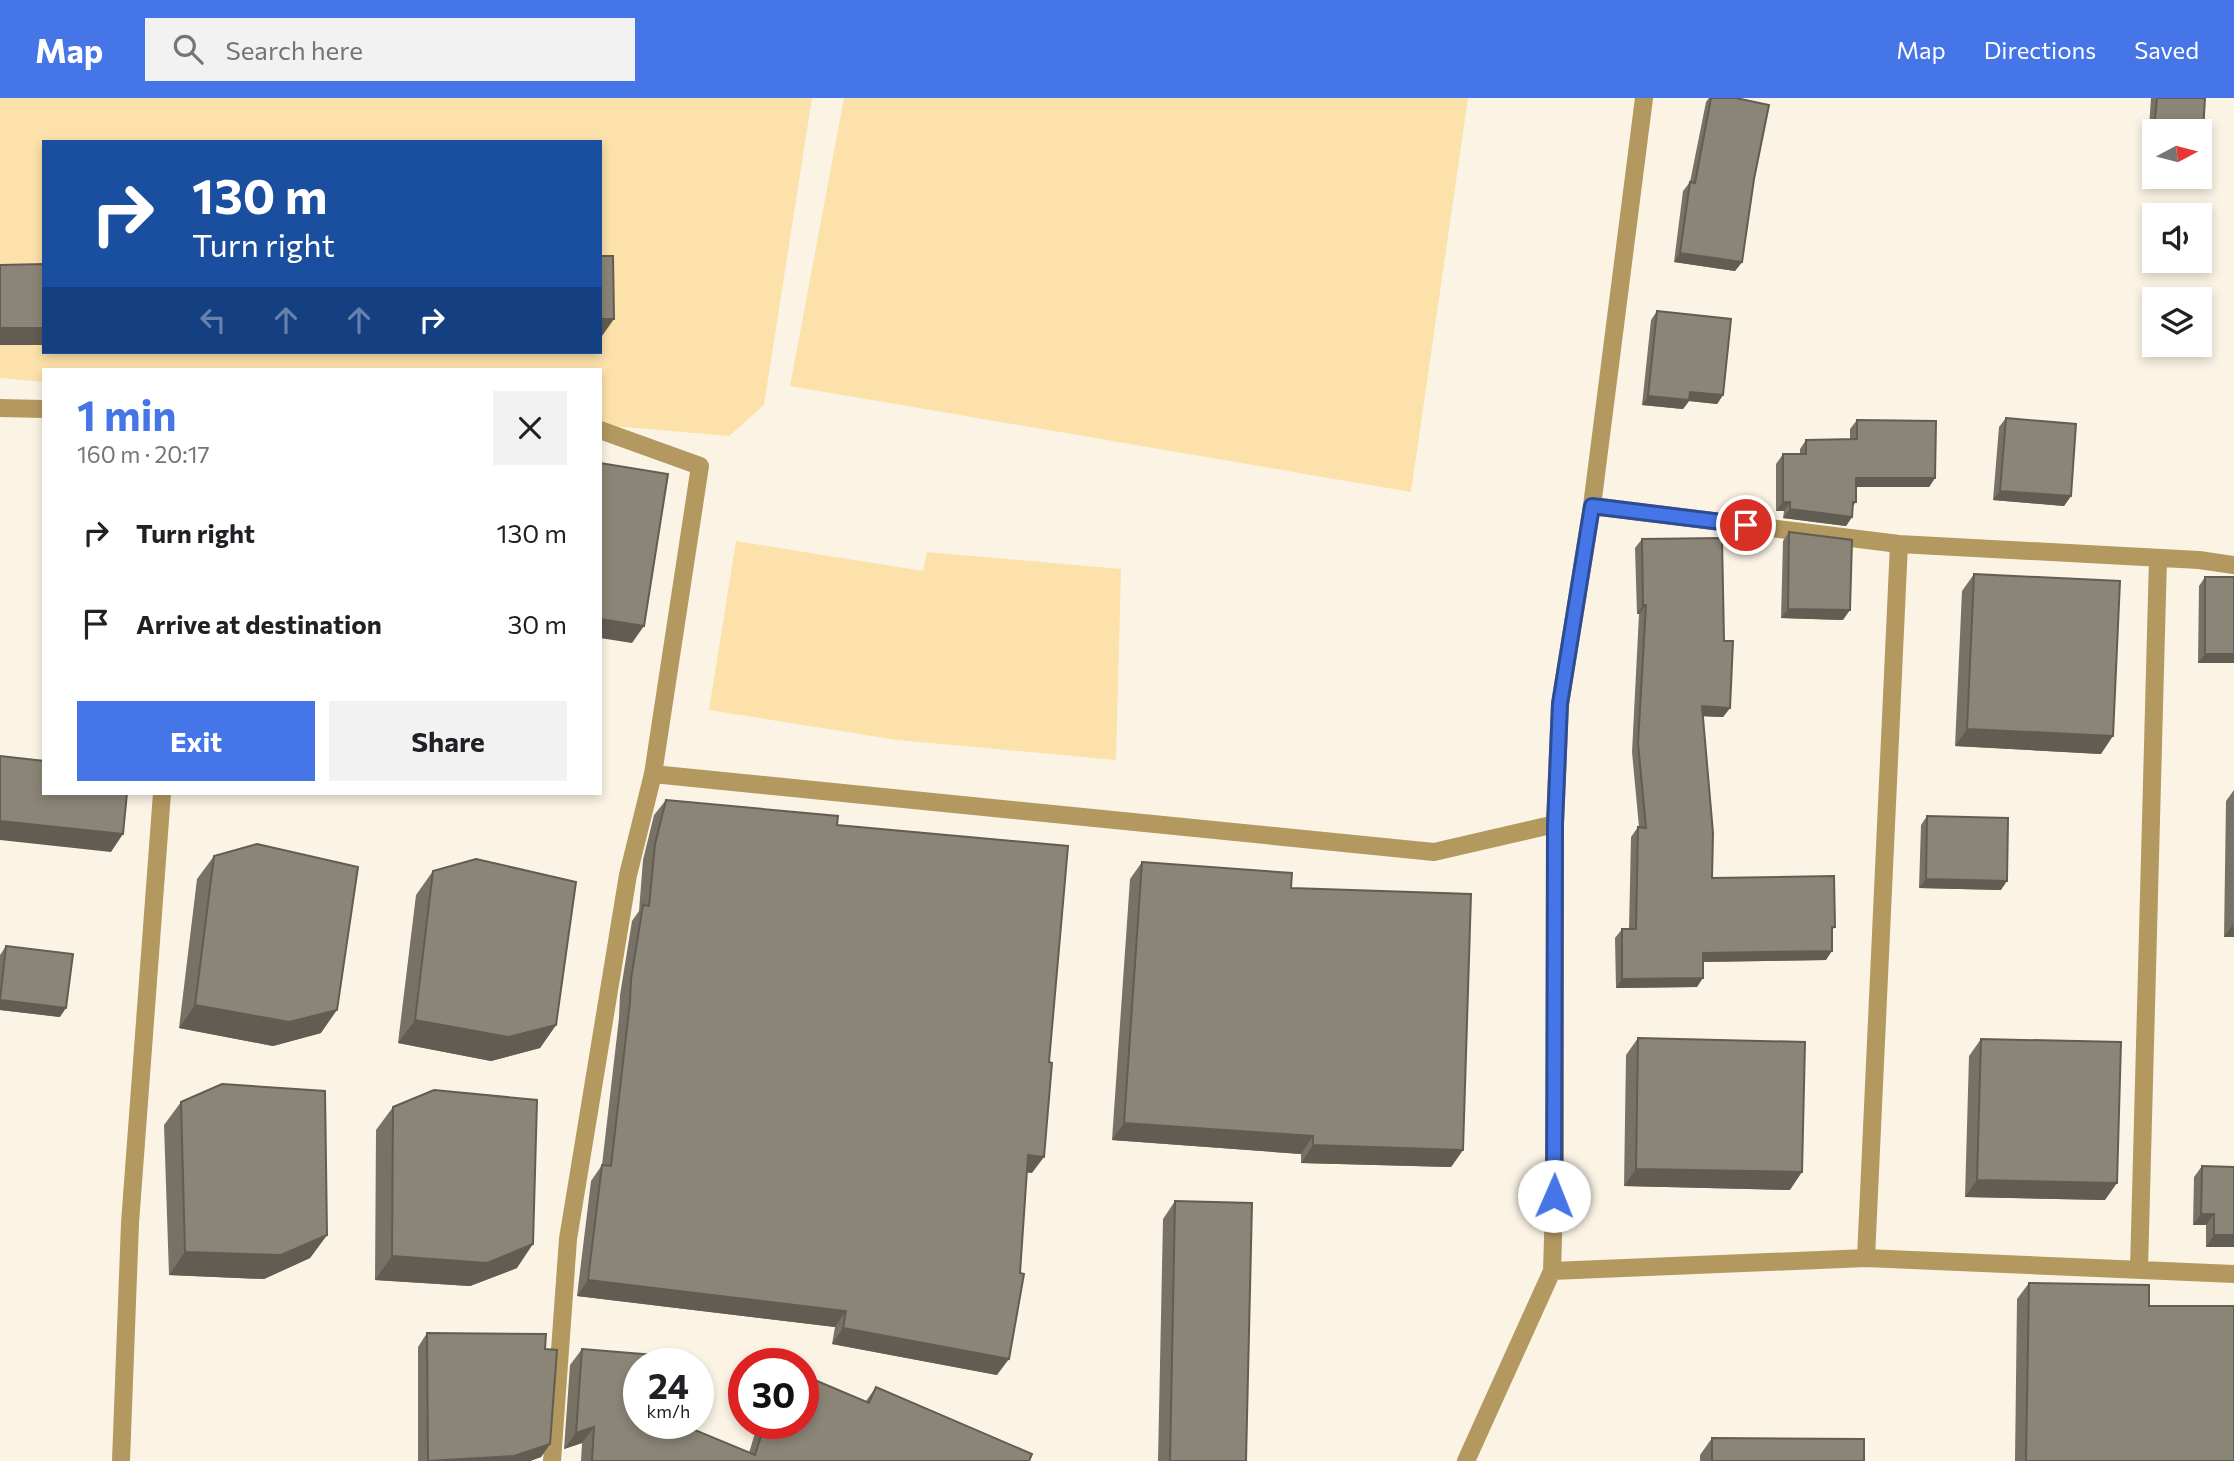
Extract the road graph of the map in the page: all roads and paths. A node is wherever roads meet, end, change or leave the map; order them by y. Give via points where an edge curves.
1 (1644, 98) edge
2 (0, 408) edge
3 (42, 409) edge
4 (602, 431) edge
5 (1592, 506) junction
6 (1899, 544) junction
7 (2158, 558) junction
8 (2234, 565) edge
9 (653, 774) junction
10 (162, 795) edge
11 (1555, 824) junction
12 (1866, 1258) junction
13 (2139, 1269) junction
14 (1552, 1271) junction
15 (2234, 1274) edge
16 (121, 1461) edge
17 (552, 1461) edge
18 (1466, 1461) edge

1 - 5 street
2 - 3 street
4 - 9 street via 700,466
5 - 6 street
5 - 11 street via 1560,704
6 - 7 street
6 - 12 street
7 - 8 street
7 - 13 street
9 - 11 street via 1434,852
9 - 17 street via 628,875 568,1240
10 - 16 street via 130,1223
11 - 14 street
12 - 13 street
12 - 14 street
13 - 15 street
14 - 18 street

